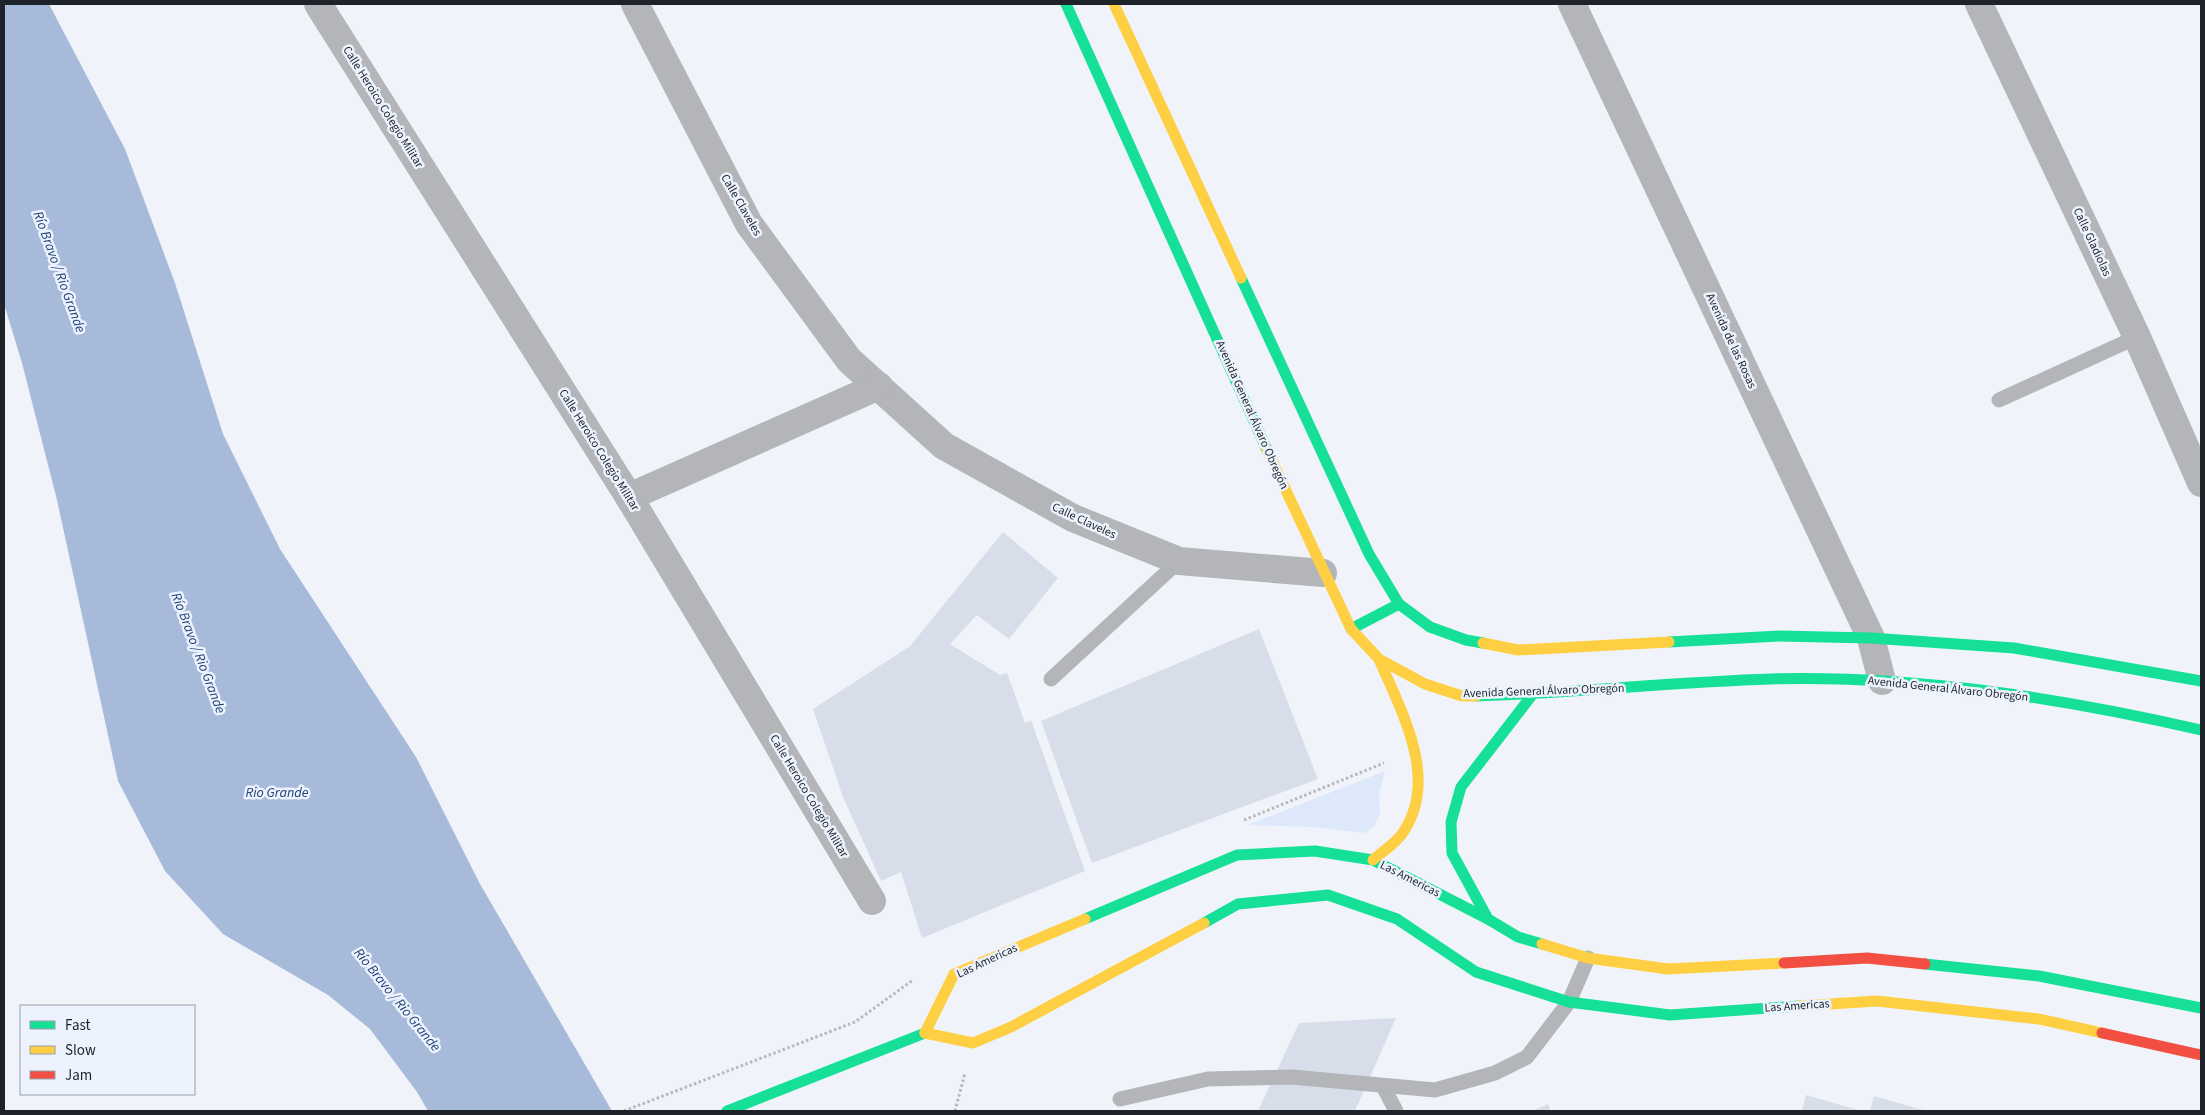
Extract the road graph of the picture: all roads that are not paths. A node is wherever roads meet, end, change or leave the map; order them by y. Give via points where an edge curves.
1 (318, 4) edge
2 (635, 4) edge
3 (1066, 4) edge
4 (1114, 4) edge
5 (1572, 4) edge
6 (1979, 4) edge
7 (2137, 337) junction
8 (879, 386) junction
9 (2000, 400) dead end
10 (2201, 483) edge
11 (629, 497) junction
12 (1179, 561) junction
13 (1323, 573) junction
14 (1399, 604) junction
15 (1351, 629) junction
16 (1872, 638) junction
17 (1379, 659) junction
18 (1051, 679) dead end
19 (1882, 681) junction
20 (2201, 681) edge
21 (1533, 694) junction
22 (2201, 730) edge
23 (1373, 860) junction
24 (872, 901) dead end
25 (1488, 919) junction
26 (1588, 958) junction
27 (1568, 1002) junction
28 (2201, 1008) edge
29 (925, 1033) junction
30 (2201, 1055) edge
31 (1383, 1086) junction
32 (1120, 1099) dead end
33 (726, 1111) edge
34 (1396, 1111) edge

1 - 11 street, Calle Heroico Colegio Militar
2 - 8 street, Calle Claveles via 749,224 849,360
3 - 13 main road, Avenida General Álvaro Obregón
4 - 14 main road via 1369,554
5 - 16 street, Avenida de las Rosas
6 - 7 street, Calle Gladiolas
7 - 9 lane
7 - 10 street, Calle Gladiolas
8 - 11 street
8 - 12 street, Calle Claveles via 944,446 1073,518
11 - 24 street, Calle Heroico Colegio Militar
12 - 13 street, Calle Claveles
12 - 18 lane
13 - 15 main road, Avenida General Álvaro Obregón
14 - 15 main road
14 - 16 main road via 1430,627 1466,640 1518,650 1779,636
15 - 17 main road, Avenida General Álvaro Obregón
16 - 19 street, Avenida de las Rosas
16 - 20 main road via 2014,648
17 - 21 main road, Avenida General Álvaro Obregón via 1425,684 1462,696
17 - 23 main road via 1415,751 1418,800 1404,831
19 - 21 main road, Avenida General Álvaro Obregón via 1771,679
19 - 22 main road, Avenida General Álvaro Obregón via 2016,695 2118,711
21 - 25 main road via 1461,787 1451,822 1452,853
23 - 25 main road, Las Americas
23 - 29 main road, Las Americas via 1315,850 1237,855 954,974
25 - 26 main road, Las Americas via 1518,937
26 - 27 lane
26 - 28 main road, Las Americas via 1668,969 1867,958 2039,976
27 - 29 main road, Las Americas via 1476,972 1397,919 1328,895 1238,904 1011,1027 972,1043
27 - 30 main road, Las Americas via 1670,1015 1877,1001 2039,1020
27 - 31 lane via 1527,1057 1495,1074 1436,1090
29 - 33 main road
31 - 32 lane via 1292,1078 1208,1079
31 - 34 lane

